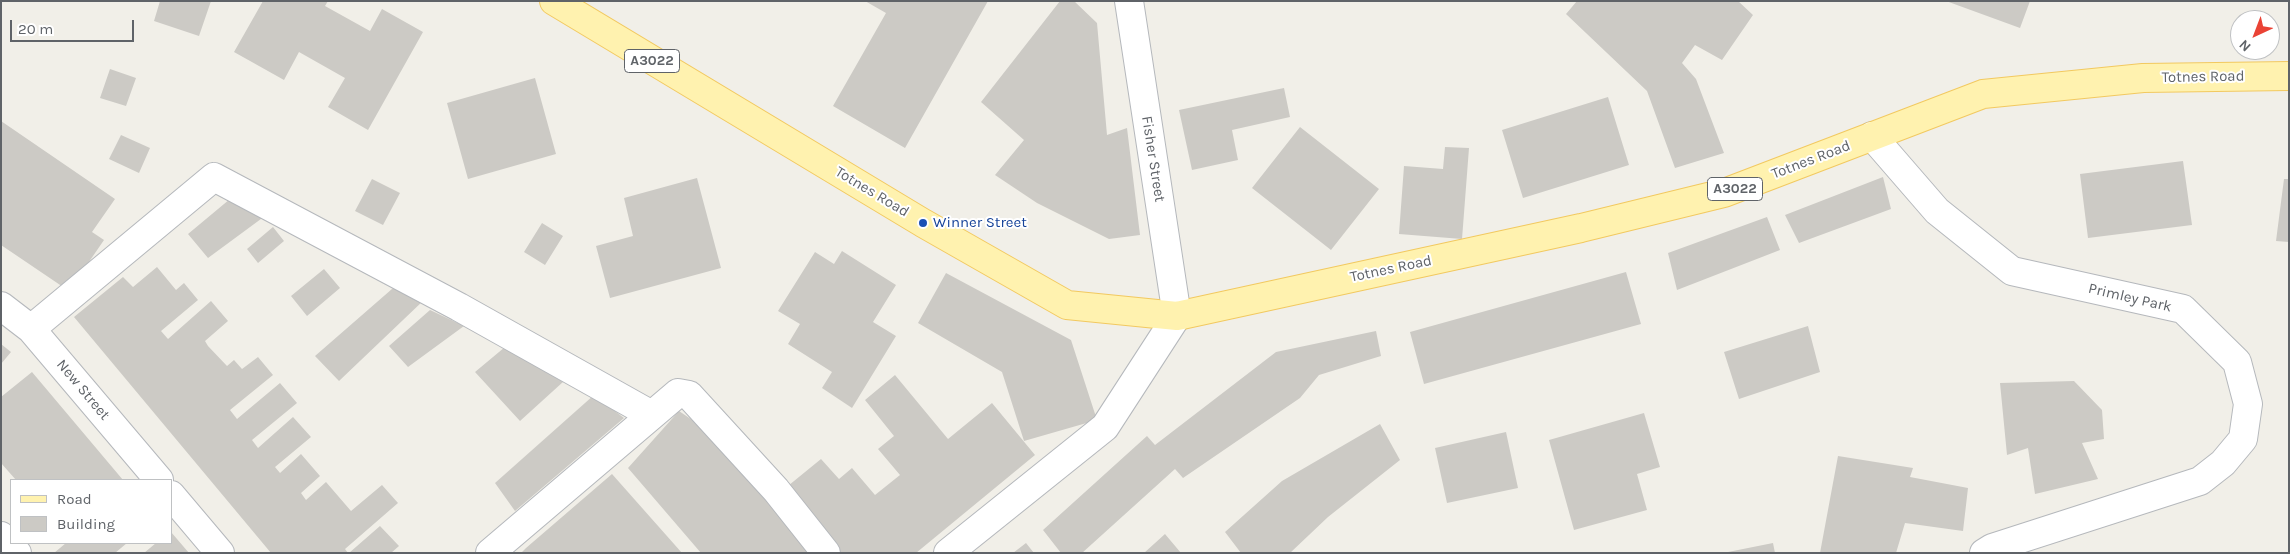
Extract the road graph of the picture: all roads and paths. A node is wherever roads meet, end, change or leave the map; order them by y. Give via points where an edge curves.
1 (554, 1) edge
2 (1129, 1) edge
3 (2289, 76) edge
4 (1872, 136) junction
5 (1, 306) edge
6 (1178, 316) junction
7 (31, 329) junction
8 (650, 414) junction
9 (158, 479) edge
10 (172, 496) edge
11 (1, 536) edge
12 (17, 553) edge
13 (220, 553) edge
14 (490, 553) edge
15 (826, 553) edge
16 (948, 553) edge
17 (1984, 553) edge

1 - 6 main road, Totnes Road / A3022 via 923,223 1067,305
2 - 6 street, Fisher Street
3 - 4 main road, Totnes Road / A3022 via 2143,78 1983,94
4 - 6 main road, Totnes Road / A3022 via 1724,193 1581,228
4 - 17 street, Primley Park via 1937,212 2012,271 2183,309 2237,362 2248,404 2243,439 2223,463 2200,481
5 - 7 street, New Street
6 - 16 street via 1105,427
7 - 8 street via 214,177 459,307
7 - 9 street, New Street
8 - 14 street
8 - 15 street via 678,393 689,394 776,490
10 - 13 street
11 - 12 street

